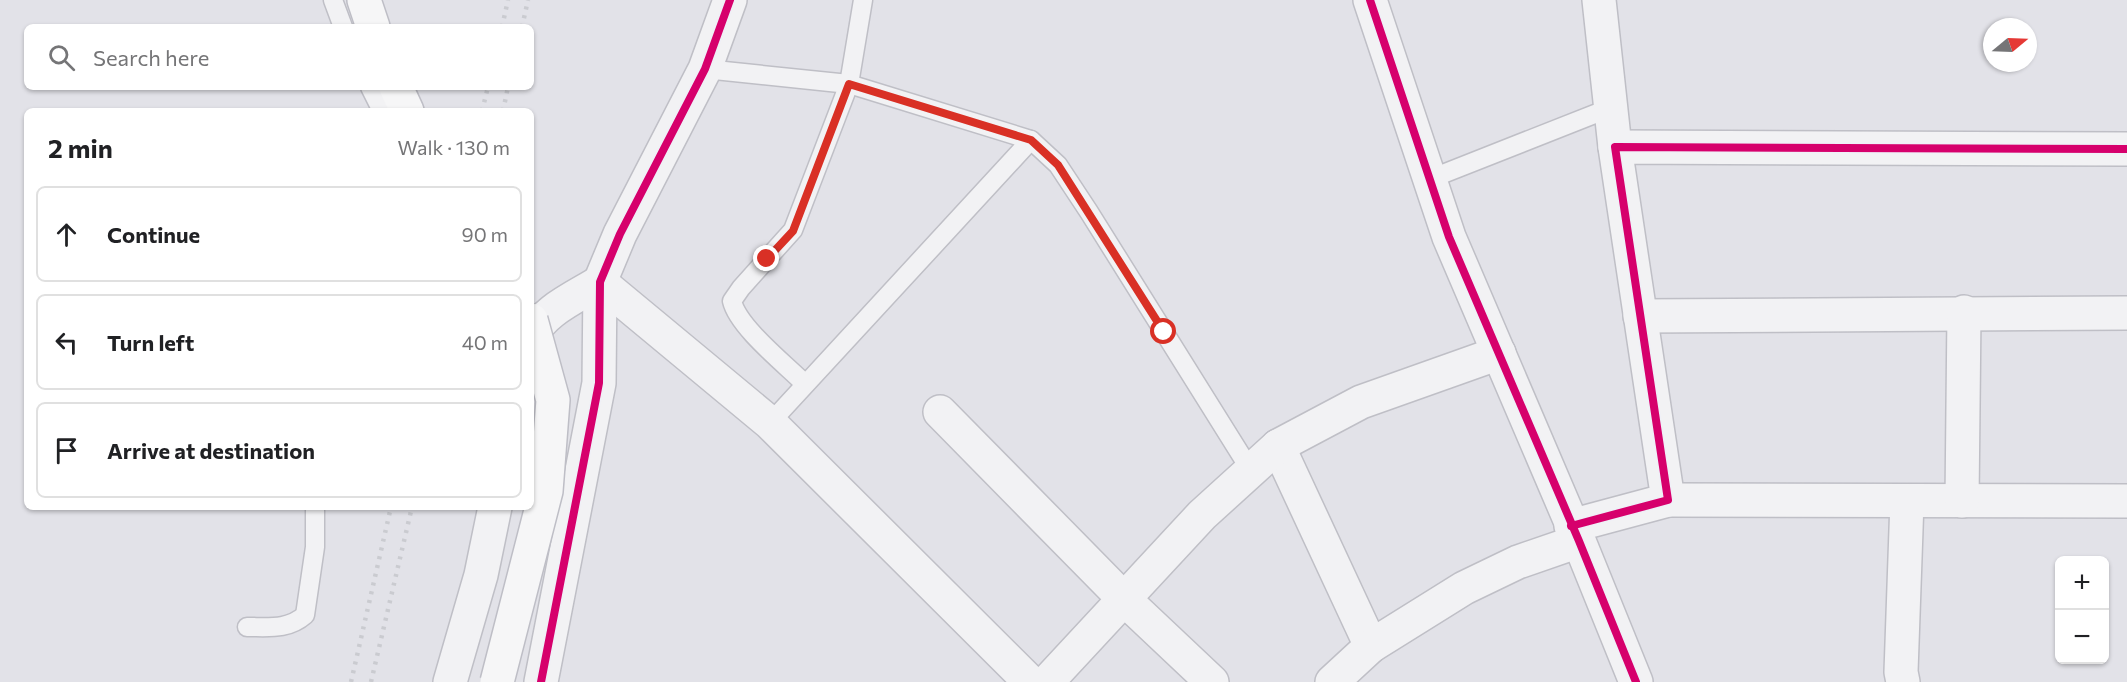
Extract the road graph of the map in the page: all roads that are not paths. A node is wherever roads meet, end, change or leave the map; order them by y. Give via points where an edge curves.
1 (333, 0) edge
2 (363, 0) edge
3 (730, 0) edge
4 (863, 0) edge
5 (1370, 0) edge
6 (1599, 0) edge
7 (342, 24) edge
8 (372, 24) edge
9 (705, 69) junction
10 (849, 84) junction
11 (372, 90) edge
12 (397, 90) edge
13 (380, 108) edge
14 (406, 108) edge
15 (1610, 108) junction
16 (1031, 140) junction
17 (1615, 147) junction
18 (2127, 149) edge
19 (1430, 179) junction
20 (600, 282) junction
21 (1964, 312) junction
22 (2127, 313) edge
23 (1640, 316) junction
24 (534, 331) edge
25 (534, 332) edge
26 (1499, 353) junction
27 (805, 384) junction
28 (939, 412) dead end
29 (770, 423) junction
30 (1278, 446) junction
31 (1251, 471) junction
32 (1668, 500) junction
33 (1908, 501) junction
34 (1962, 501) junction
35 (2127, 501) edge
36 (315, 510) edge
37 (494, 510) edge
38 (1575, 534) junction
39 (1124, 599) junction
40 (247, 627) dead end
41 (1371, 646) junction
42 (450, 682) edge
43 (496, 682) edge
44 (541, 682) edge
45 (1030, 682) edge
46 (1047, 682) edge
47 (1212, 682) edge
48 (1332, 682) edge
49 (1636, 682) edge
50 (1903, 682) edge

1 - 7 lane
2 - 8 main road
3 - 9 street
4 - 10 lane
5 - 19 street
6 - 15 street
9 - 10 lane
9 - 20 street via 620,234
10 - 16 lane
10 - 27 lane via 793,231 732,301 746,324
11 - 13 lane
12 - 14 main road
15 - 17 street
15 - 19 lane
16 - 27 lane
16 - 31 lane via 1058,165
17 - 18 street
17 - 23 street
19 - 26 street via 1449,237
20 - 25 street via 566,303
20 - 29 street
20 - 44 street via 599,383
21 - 22 street
21 - 23 street
21 - 34 street
23 - 32 street
24 - 43 main road, bridge via 553,400 546,491
26 - 30 street via 1361,402
26 - 38 street
27 - 29 lane
28 - 39 street
29 - 45 street
30 - 31 street
30 - 41 street
31 - 39 street via 1202,515
32 - 33 street
32 - 38 street
33 - 34 street
33 - 50 street via 1900,672
34 - 35 street
36 - 40 lane via 314,557 305,615 282,627
37 - 42 street via 481,575
38 - 41 street via 1464,588
38 - 49 street
39 - 46 street
39 - 47 street
41 - 48 street

